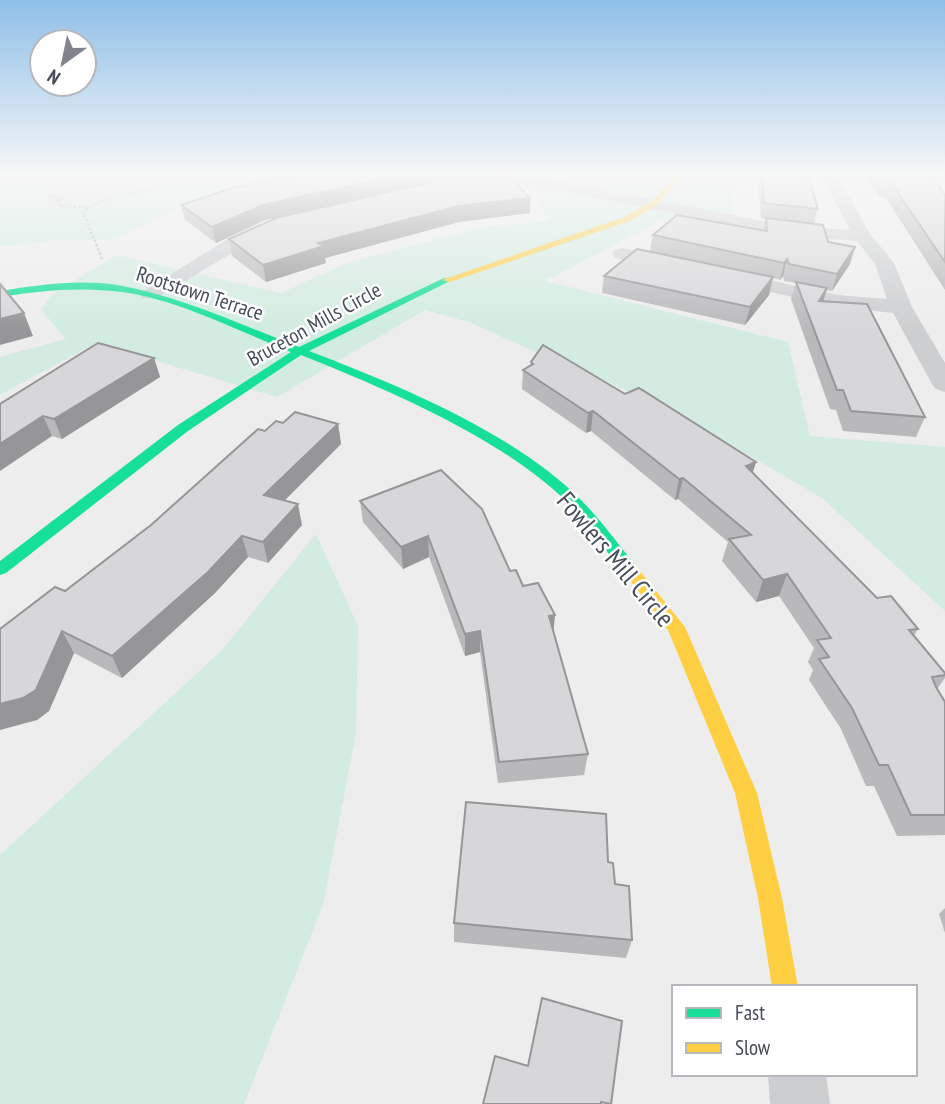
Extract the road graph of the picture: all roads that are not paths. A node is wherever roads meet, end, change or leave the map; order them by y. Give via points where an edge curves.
1 (275, 228) edge
2 (602, 228) edge
3 (771, 228) edge
4 (857, 228) edge
5 (862, 236) junction
6 (622, 254) dead end
7 (0, 294) edge
8 (150, 294) junction
9 (901, 307) junction
10 (301, 350) junction
11 (945, 384) edge
12 (0, 569) edge
13 (785, 985) edge
14 (797, 1076) edge
15 (800, 1104) edge

1 - 8 street via 238,241
2 - 10 street, Bruceton Mills Circle via 439,283
3 - 5 street
4 - 5 street
5 - 9 street via 884,263
6 - 9 street via 838,301
7 - 8 street, Rootstown Terrace via 64,286
8 - 10 street, Rootstown Terrace
9 - 11 street
10 - 12 street, Bruceton Mills Circle via 183,428
10 - 13 street, Fowlers Mill Circle via 448,417 524,459 576,503 676,627 746,793
14 - 15 street

